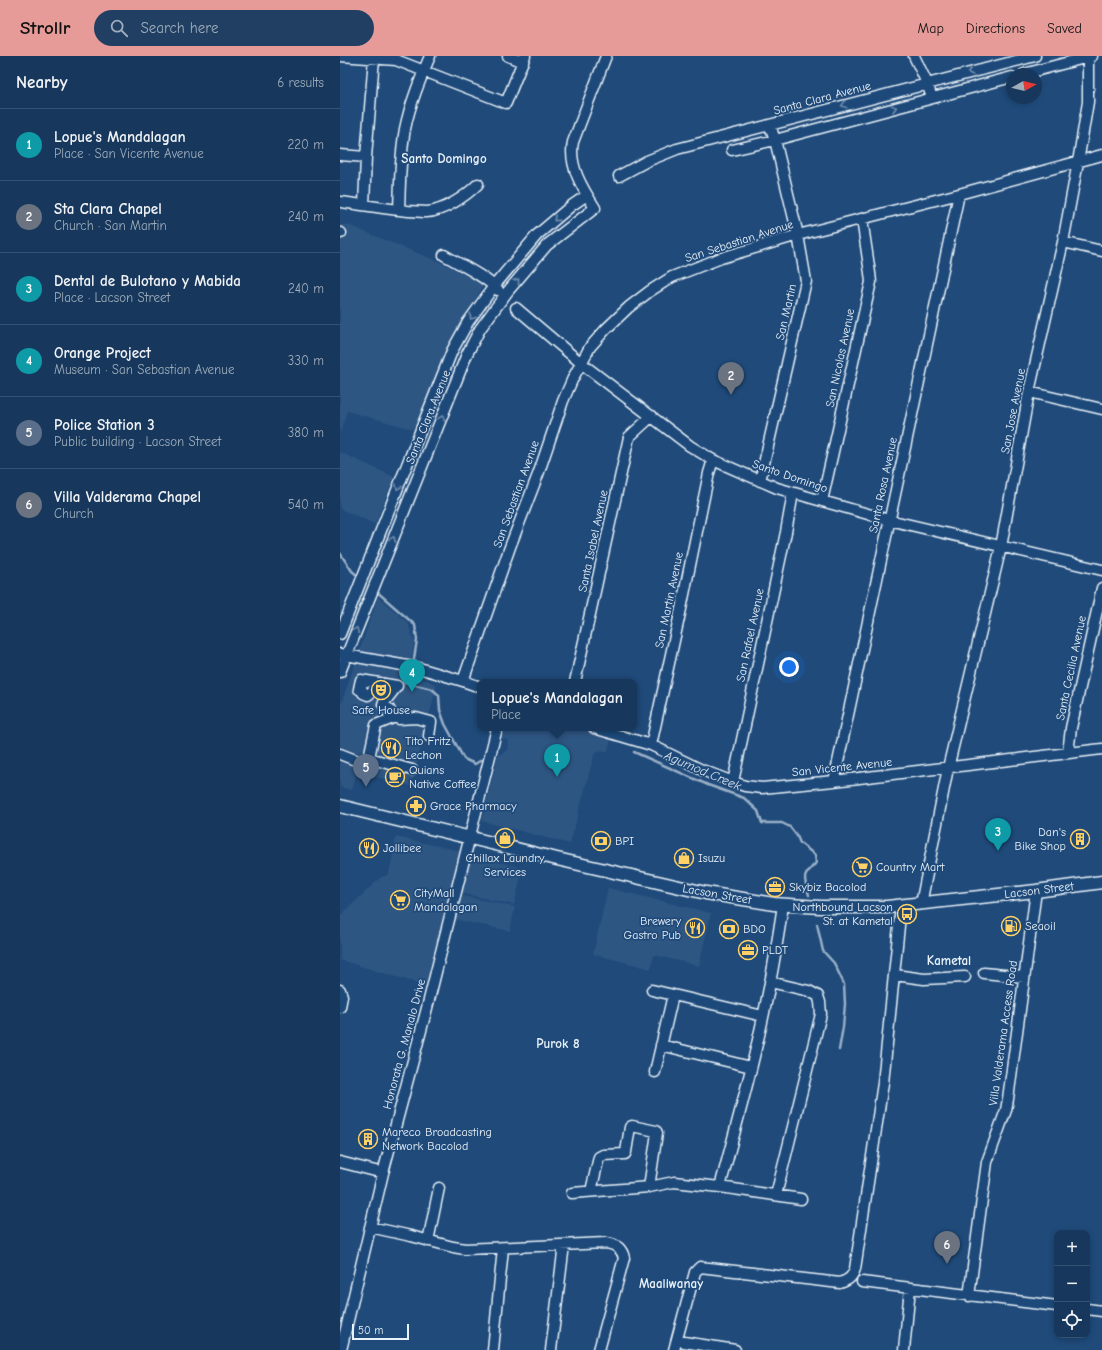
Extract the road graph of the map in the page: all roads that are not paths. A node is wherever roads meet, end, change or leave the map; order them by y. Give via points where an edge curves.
1 (340, 56) edge
2 (430, 56) edge
3 (508, 56) edge
4 (606, 56) edge
5 (914, 56) edge
6 (1035, 56) edge
7 (1090, 56) edge
8 (374, 58) junction
9 (1023, 58) edge
10 (524, 59) edge
11 (1042, 69) edge
12 (424, 70) junction
13 (1006, 79) edge
14 (927, 83) junction
15 (932, 98) junction
16 (770, 125) junction
17 (775, 140) junction
18 (732, 150) dead end
19 (340, 155) edge
20 (1102, 155) edge
21 (366, 156) junction
22 (1078, 162) junction
23 (619, 176) dead end
24 (478, 184) dead end
25 (959, 194) junction
26 (587, 195) junction
27 (341, 202) edge
28 (364, 205) junction
29 (399, 210) junction
30 (862, 219) junction
31 (798, 236) junction
32 (1063, 242) junction
33 (1102, 251) edge
34 (444, 255) dead end
35 (494, 286) junction
36 (504, 296) junction
37 (516, 308) dead end
38 (581, 363) junction
39 (1029, 392) junction
40 (1102, 409) edge
41 (652, 416) junction
42 (713, 460) junction
43 (760, 481) junction
44 (793, 493) junction
45 (822, 502) junction
46 (889, 520) junction
47 (1001, 547) junction
48 (1102, 570) edge
49 (1102, 588) edge
50 (340, 634) edge
51 (343, 654) edge
52 (340, 672) edge
53 (576, 679) edge
54 (463, 681) junction
55 (477, 686) edge
56 (360, 687) dead end
57 (396, 718) junction
58 (496, 731) edge
59 (604, 731) edge
60 (429, 736) dead end
61 (651, 745) junction
62 (1102, 749) edge
63 (1068, 753) junction
64 (340, 754) edge
65 (369, 758) junction
66 (948, 768) junction
67 (412, 770) dead end
68 (834, 781) junction
69 (733, 782) junction
70 (340, 807) edge
71 (468, 838) junction
72 (1102, 882) edge
73 (1036, 891) junction
74 (920, 904) junction
75 (783, 905) junction
76 (901, 906) junction
77 (984, 973) dead end
78 (895, 975) junction
79 (965, 977) dead end
80 (1024, 977) junction
81 (770, 982) junction
82 (340, 990) edge
83 (652, 990) dead end
84 (673, 995) junction
85 (340, 1007) edge
86 (763, 1016) junction
87 (661, 1045) junction
88 (751, 1067) junction
89 (655, 1072) dead end
90 (340, 1162) edge
91 (383, 1173) junction
92 (648, 1187) junction
93 (720, 1187) junction
94 (439, 1188) dead end
95 (591, 1191) junction
96 (572, 1193) dead end
97 (776, 1195) junction
98 (801, 1199) dead end
99 (370, 1227) junction
100 (428, 1241) junction
101 (564, 1245) junction
102 (503, 1248) junction
103 (862, 1282) dead end
104 (910, 1288) junction
105 (969, 1296) junction
106 (1054, 1306) edge
107 (1090, 1309) edge
108 (1102, 1311) edge
109 (684, 1342) dead end
110 (341, 1350) edge
111 (493, 1350) edge
112 (551, 1350) edge
113 (599, 1350) edge
114 (674, 1350) edge
115 (735, 1350) edge
116 (904, 1350) edge

1 - 8 street
2 - 12 street
3 - 10 street
4 - 26 street via 572,149 574,167
5 - 14 street
6 - 9 street, Santa Clara Avenue
7 - 11 street
7 - 22 street, San Jose Avenue via 1088,102
8 - 12 street via 396,60
8 - 21 street
9 -> 14 street, Santa Clara Avenue
10 - 12 street via 506,103
12 - 29 street via 405,129
13 - 15 street
14 - 15 street
14 -> 16 street, Santa Clara Avenue
17 -> 15 street
16 - 17 street, San Martin
16 - 23 street, Santa Clara Avenue via 677,149
17 - 18 street
17 - 31 street, San Martin
19 - 21 street
20 - 22 street, San Sebastian Avenue
21 - 28 street
22 - 25 street, San Sebastian Avenue
22 - 32 street, San Jose Avenue
24 - 29 street via 470,192 444,207 428,212
25 - 30 street, San Sebastian Avenue
25 - 46 street, Santa Rosa Avenue
26 -> 35 street, Santa Clara Avenue via 537,235
36 -> 26 street, Santa Clara Avenue via 547,245 595,208
27 - 28 street
28 - 29 street
30 - 31 street, San Sebastian Avenue
30 - 45 street, San Nicolas Avenue via 870,282
31 - 38 street, San Sebastian Avenue via 715,260 672,277 639,299 610,325 590,347
31 - 43 street, San Martin via 806,281
32 - 33 street
32 - 39 street, San Jose Avenue
34 - 35 street
35 - 36 street
35 -> 50 street, Santa Clara Avenue via 468,322 452,351
51 -> 36 street, Santa Clara Avenue via 362,614 467,354 480,329
37 - 38 street, Santo Domingo
38 - 41 street, Santo Domingo
38 - 54 street, San Sebastian Avenue via 563,401
39 - 40 street
39 - 47 street, San Jose Avenue
41 - 42 street, Santo Domingo via 690,446
41 - 53 street, Santa Isabel Avenue via 629,437
42 - 43 street, Santo Domingo
42 - 61 street, San Martin Avenue
43 - 44 street, Santo Domingo
44 - 45 street, Santo Domingo
44 - 69 street, San Rafael Avenue
45 - 46 street, Santo Domingo
46 - 47 street, Santo Domingo
46 - 68 street, Santa Rosa Avenue
47 - 48 street, Santo Domingo
47 - 66 street, San Jose Avenue
49 - 63 street, Santa Cecilia Avenue via 1071,728
51 - 52 street, Santa Clara Avenue
51 - 54 street via 404,664
54 - 55 street
56 - 57 street via 361,680 397,686 383,704
57 - 60 street via 416,718 431,722
57 - 65 street via 376,725
58 - 71 street, Honorata G. Manalo Drive
59 - 61 street, San Vicente Avenue
61 - 69 street, San Vicente Avenue
62 - 63 street, San Vicente Avenue
63 - 66 street, San Vicente Avenue
64 - 65 street via 363,763 368,762
65 - 67 street
66 - 68 street, San Vicente Avenue
66 - 74 street, San Jose Avenue
68 - 69 street, San Vicente Avenue via 762,788
70 - 71 main road, Lacson Street
71 - 75 main road, Lacson Street via 706,893
71 - 91 street, Honorata G. Manalo Drive via 427,1008
72 - 73 main road, Lacson Street
73 - 74 main road, Lacson Street
73 - 80 street, Villa Valderama Access Road
74 - 76 main road, Lacson Street
75 - 76 main road, Lacson Street via 863,908
75 - 81 street
76 - 78 street
77 - 80 street
78 - 79 street via 924,979
78 - 114 street via 883,1083 852,1276 840,1283 700,1267 695,1272
80 - 105 street, Villa Valderama Access Road via 1006,1110 987,1162
81 - 86 street
81 - 97 street via 809,991 818,996 821,1014
82 - 85 street
83 - 84 street
84 - 86 street
84 - 87 street
86 - 88 street
87 - 88 street
87 - 89 street
88 - 93 street
90 - 91 street
91 - 99 street, Honorata G. Manalo Drive
92 - 93 street via 674,1182
92 - 95 street
92 - 95 street via 657,1133 632,1126 625,1154 599,1157
93 - 97 street
94 - 100 street
95 - 96 street
97 - 98 street
99 - 100 street
99 - 110 street, Honorata G. Manalo Drive
100 - 102 street via 458,1248
101 - 102 street
101 - 112 street
101 - 113 street via 612,1244 619,1248 623,1255
102 - 111 street
103 - 104 street
104 - 105 street
104 - 116 street
105 - 106 street
107 - 108 street
109 - 115 street

